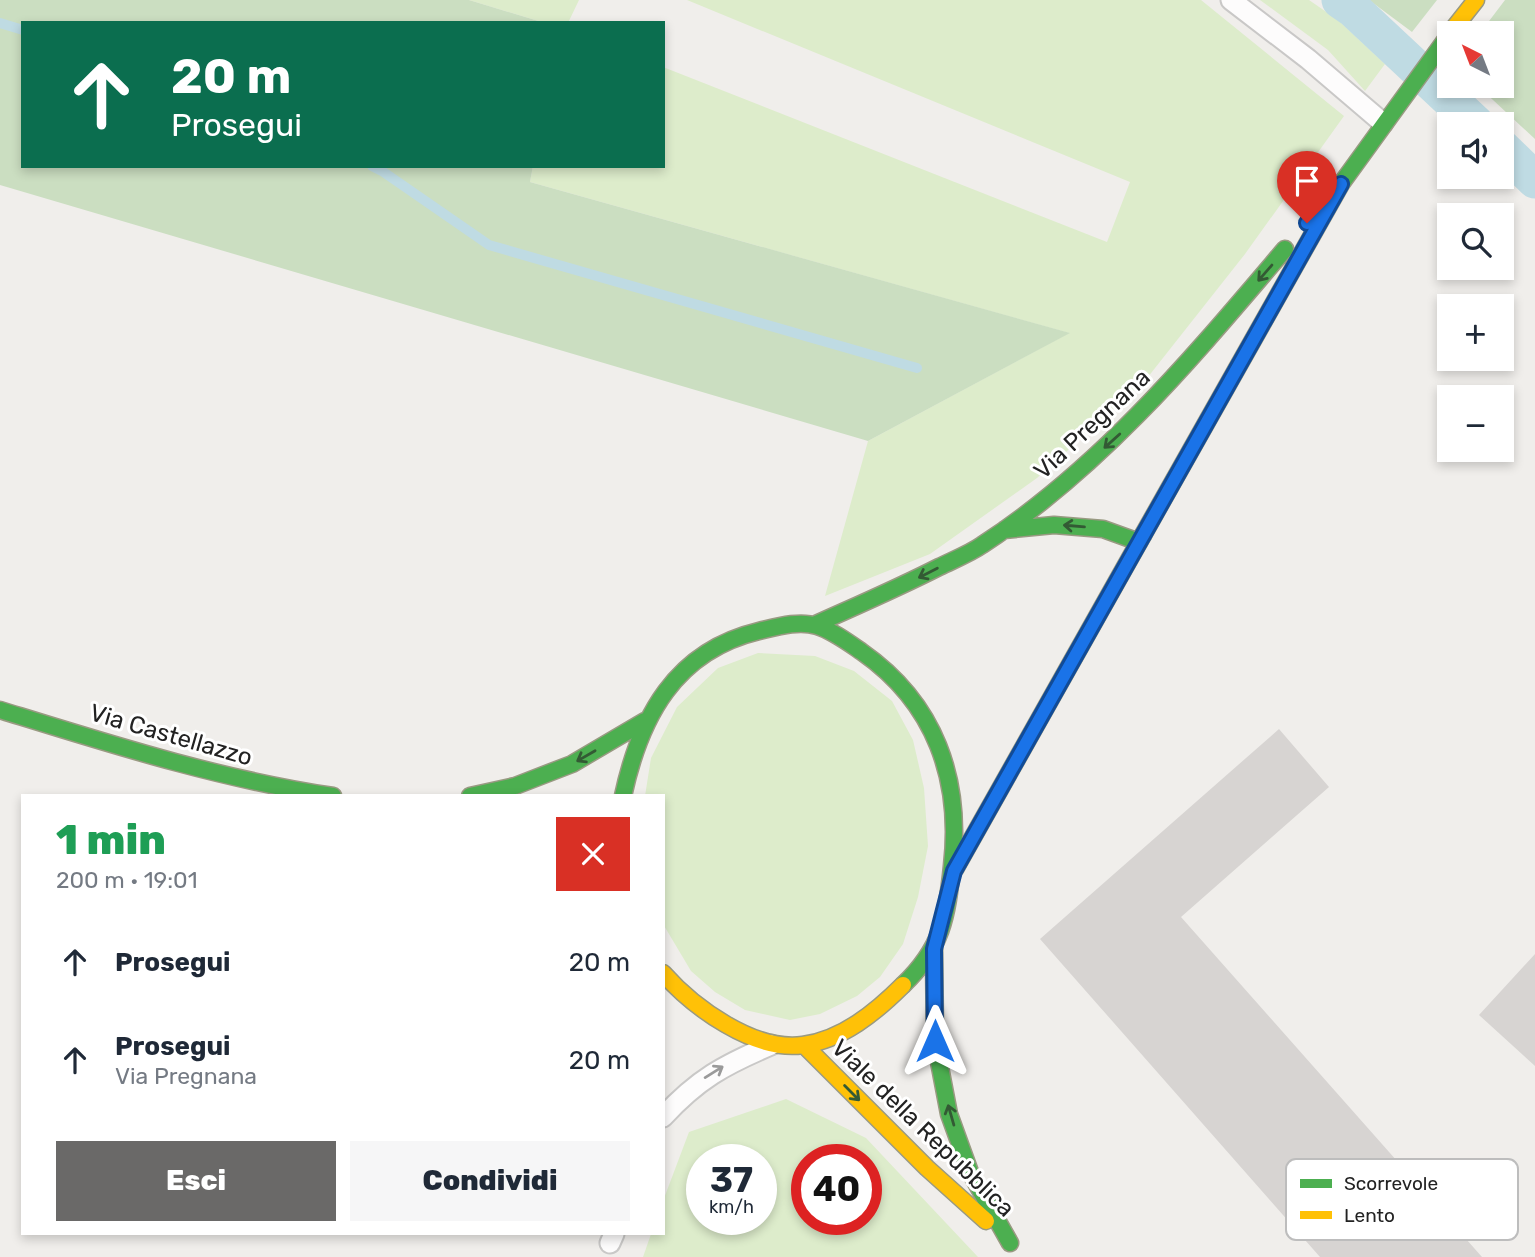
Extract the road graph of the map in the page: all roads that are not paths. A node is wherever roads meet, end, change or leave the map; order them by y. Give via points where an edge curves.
1 (1231, 0) edge
2 (1476, 0) edge
3 (1459, 21) edge
4 (1437, 50) edge
5 (1389, 115) junction
6 (1341, 184) junction
7 (1001, 531) junction
8 (1139, 542) junction
9 (814, 625) junction
10 (0, 710) edge
11 (645, 721) junction
12 (317, 794) edge
13 (479, 794) edge
14 (622, 794) edge
15 (954, 871) junction
16 (934, 949) junction
17 (665, 975) edge
18 (775, 1043) junction
19 (804, 1045) junction
20 (665, 1115) edge
21 (1010, 1243) junction
22 (1024, 1257) edge

1 - 5 lane
2 - 3 street, Via Pregnana
4 - 5 street, Via Pregnana
5 - 6 street, Via Pregnana
6 -> 7 street, Via Pregnana via 1170,383 1119,435
6 - 8 street, Via Pregnana
8 -> 7 street via 1103,529 1054,524
7 -> 9 street, Via Pregnana via 914,580
8 - 15 street, Via Pregnana
9 - 11 street via 772,627 709,650 683,668
9 - 15 street via 863,651 923,712 946,774 953,814
10 - 12 street, Via Castellazzo via 215,774
11 -> 13 street via 572,764
11 - 14 street via 628,763
15 - 16 street
16 - 19 street via 897,992 866,1017 838,1034
21 -> 16 street, Viale della Repubblica via 970,1172 949,1114 935,1041
17 - 18 street via 709,1017
18 - 19 street
20 -> 18 lane via 704,1078
19 -> 21 street, Viale della Repubblica
21 - 22 street, Viale della Repubblica

